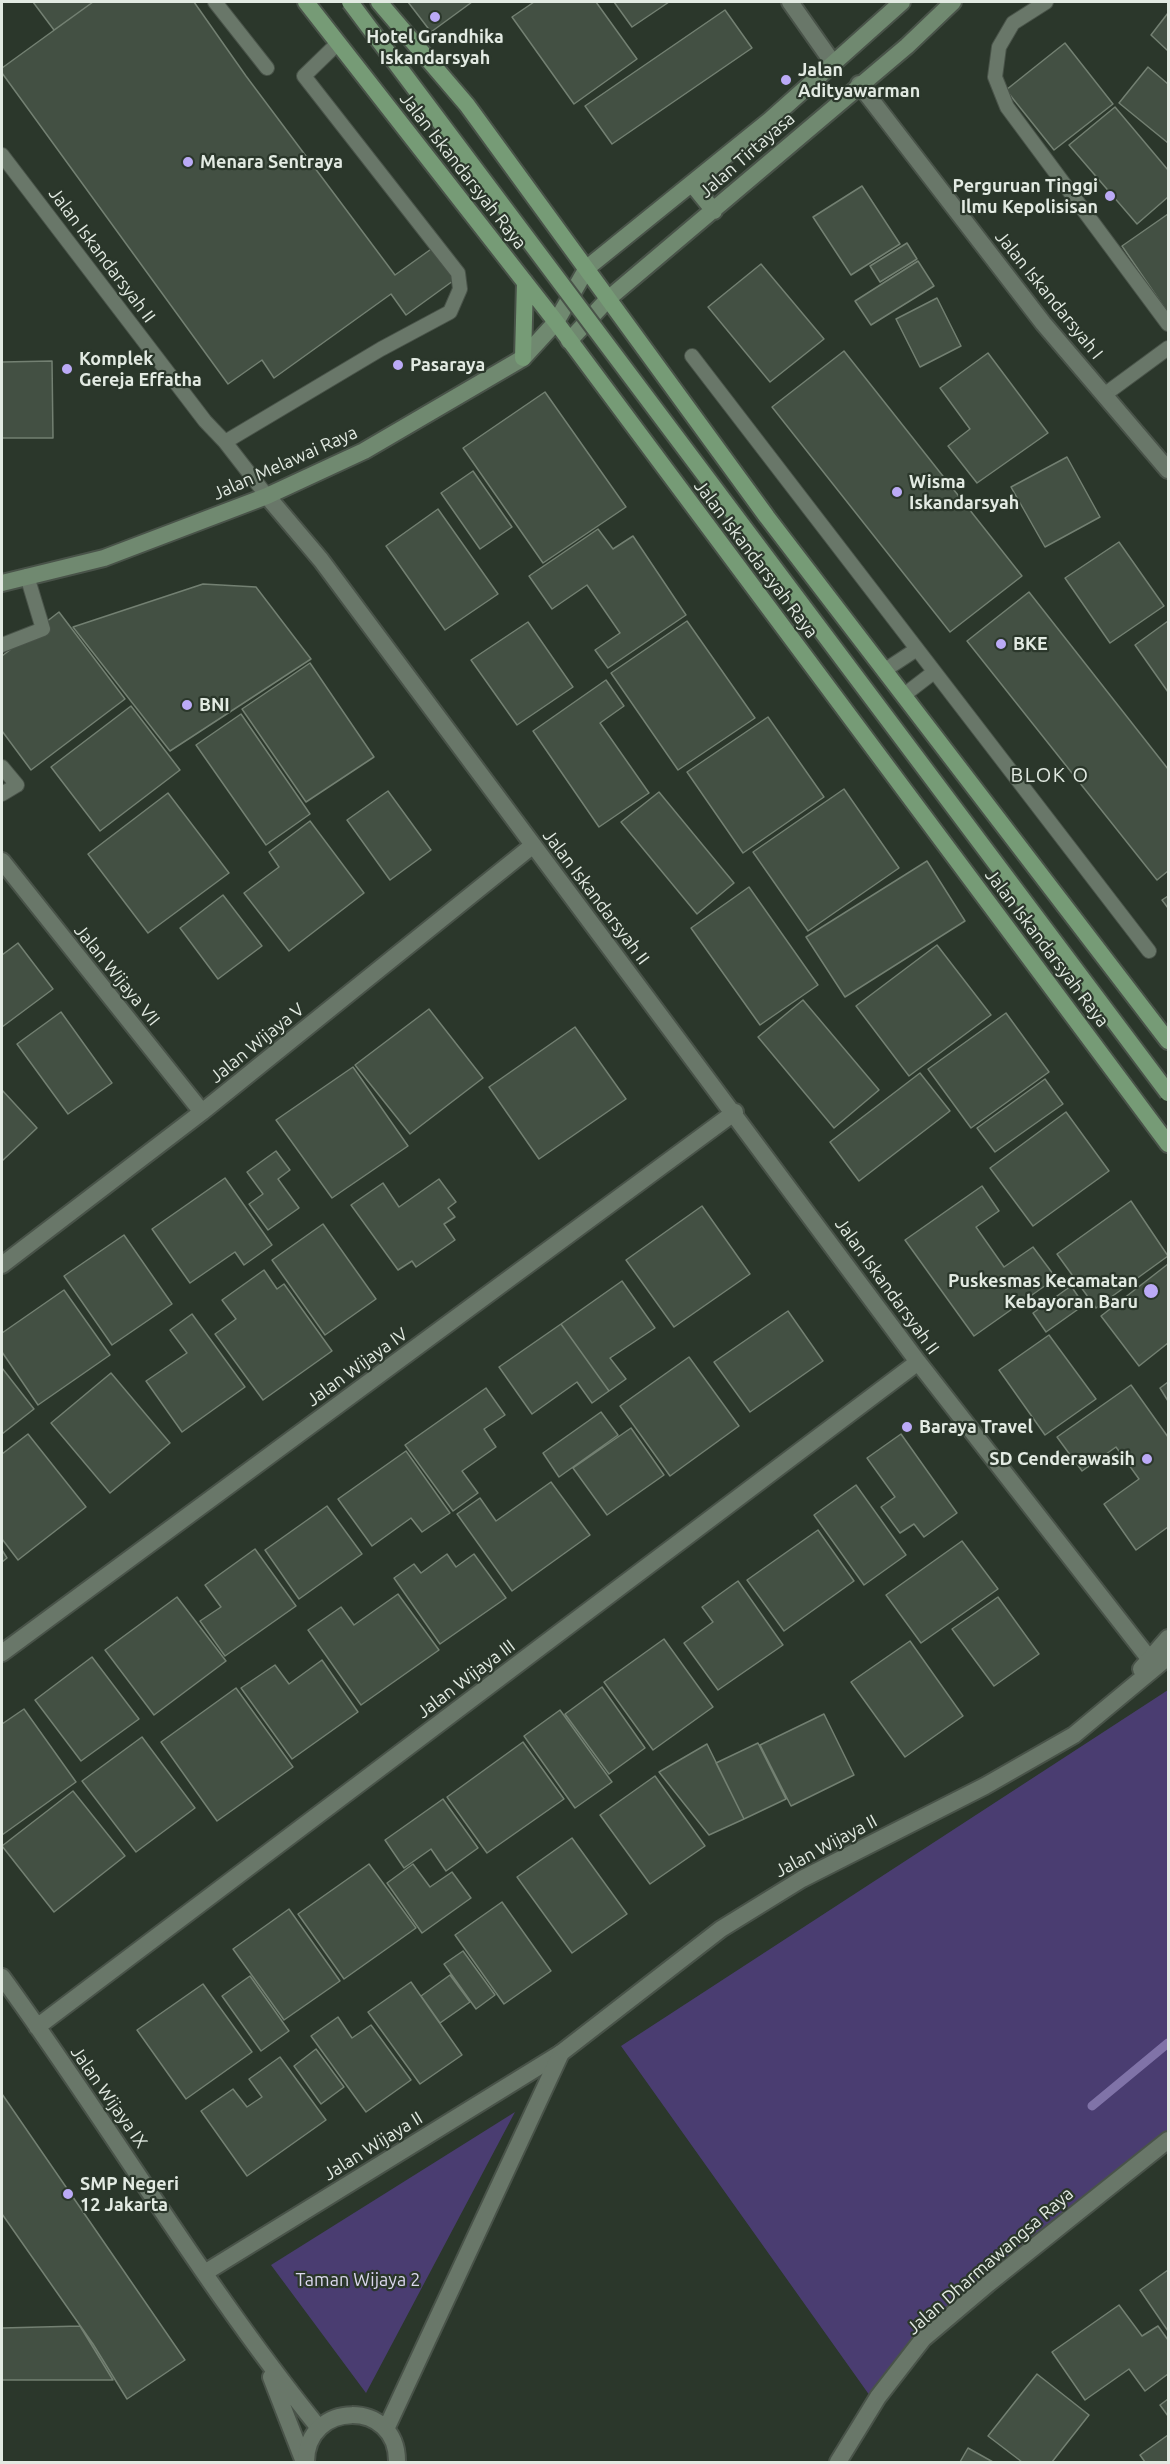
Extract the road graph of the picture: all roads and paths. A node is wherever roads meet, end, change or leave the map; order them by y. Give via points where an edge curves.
1 (215, 2) edge
2 (306, 2) edge
3 (350, 2) edge
4 (379, 2) edge
5 (790, 2) edge
6 (902, 2) edge
7 (953, 2) edge
8 (1046, 2) edge
9 (338, 43) junction
10 (833, 63) junction
11 (267, 68) dead end
12 (859, 84) junction
13 (2, 155) edge
14 (692, 184) junction
15 (714, 211) junction
16 (587, 268) junction
17 (525, 282) junction
18 (608, 299) junction
19 (556, 322) junction
20 (1168, 324) edge
21 (569, 340) junction
22 (1168, 348) edge
23 (692, 356) dead end
24 (523, 358) junction
25 (1104, 395) junction
26 (225, 442) junction
27 (1168, 470) edge
28 (267, 496) junction
29 (27, 576) junction
30 (2, 583) edge
31 (2, 645) edge
32 (916, 648) junction
33 (885, 670) junction
34 (934, 672) junction
35 (904, 695) junction
36 (2, 767) edge
37 (2, 794) edge
38 (532, 846) junction
39 (4, 869) edge
40 (1149, 951) dead end
41 (1168, 1041) edge
42 (1168, 1093) edge
43 (202, 1112) junction
44 (735, 1112) junction
45 (1168, 1144) edge
46 (2, 1265) edge
47 (918, 1362) junction
48 (1168, 1638) edge
49 (2, 1653) edge
50 (1157, 1660) edge
51 (3, 1984) edge
52 (37, 2026) junction
53 (561, 2053) junction
54 (1168, 2140) edge
55 (206, 2272) junction
56 (264, 2359) junction
57 (319, 2428) junction
58 (386, 2429) junction
59 (305, 2463) edge
60 (397, 2463) edge
61 (838, 2463) edge

1 - 11 lane
2 - 9 main road, Jalan Iskandarsyah Raya
3 - 42 main road, bridge
4 - 16 main road, Jalan Iskandarsyah Raya via 467,105
5 - 10 street
6 - 10 main road, Jalan Tirtayasa
7 - 12 main road, Jalan Tirtayasa
8 - 20 lane via 1013,23 999,47 995,77 1007,106
9 - 17 main road, Jalan Iskandarsyah Raya
9 - 26 lane via 304,76 458,273 460,289 450,312
10 - 14 main road, Jalan Tirtayasa
12 - 15 main road, Jalan Tirtayasa
12 - 25 street, Jalan Iskandarsyah I via 1043,323
13 - 26 lane, Jalan Iskandarsyah II via 205,422
14 - 15 main road
14 - 16 main road, Jalan Tirtayasa
15 - 18 main road, Jalan Tirtayasa
16 - 18 main road, Jalan Iskandarsyah Raya
16 - 19 main road, Jalan Tirtayasa
17 - 19 main road, Jalan Iskandarsyah Raya
17 - 24 main road
18 - 21 main road, Jalan Tirtayasa
18 - 33 main road, Jalan Iskandarsyah Raya via 767,517
19 - 21 main road, Jalan Iskandarsyah Raya
19 - 24 main road, Jalan Melawai Raya
21 - 45 main road, Jalan Iskandarsyah Raya
22 - 25 lane
23 - 32 lane
24 - 28 main road, Jalan Melawai Raya via 364,451
25 - 27 street, Jalan Iskandarsyah I
26 - 28 lane, Jalan Iskandarsyah II
28 - 29 main road, Jalan Melawai Raya via 104,558
28 - 38 street, Jalan Iskandarsyah II via 321,560
29 - 30 main road, Jalan Melawai Raya
29 - 31 lane via 43,629
32 - 33 lane
32 - 34 lane
33 - 35 main road, Jalan Iskandarsyah Raya
34 - 35 lane
34 - 40 lane
35 - 41 main road, Jalan Iskandarsyah Raya
36 - 37 lane via 17,785
38 - 43 street, Jalan Wijaya V
38 - 44 street, Jalan Iskandarsyah II
39 - 43 street, Jalan Wijaya VII
43 - 46 street, Jalan Wijaya V
44 - 47 street, Jalan Iskandarsyah II
44 - 49 street, Jalan Wijaya IV
47 - 50 street, Jalan Iskandarsyah II
47 - 52 street, Jalan Wijaya III
48 - 50 street, Jalan Wijaya II
50 - 53 street, Jalan Wijaya II via 1074,1735 985,1786 802,1879 721,1929
51 - 52 street, Jalan Wijaya IX
52 - 55 street, Jalan Wijaya IX
53 - 55 street, Jalan Wijaya II
53 - 58 street, Jalan Wijaya II
54 - 61 street, Jalan Dharmawangsa Raya via 923,2339 878,2397
55 - 56 street, Jalan Wijaya IX
56 - 57 street, Jalan Wijaya IX
56 - 59 street, Jalan Wijaya IX
57 - 58 street via 335,2418 353,2414 371,2418
57 - 59 street via 309,2442
58 - 60 street via 395,2445

